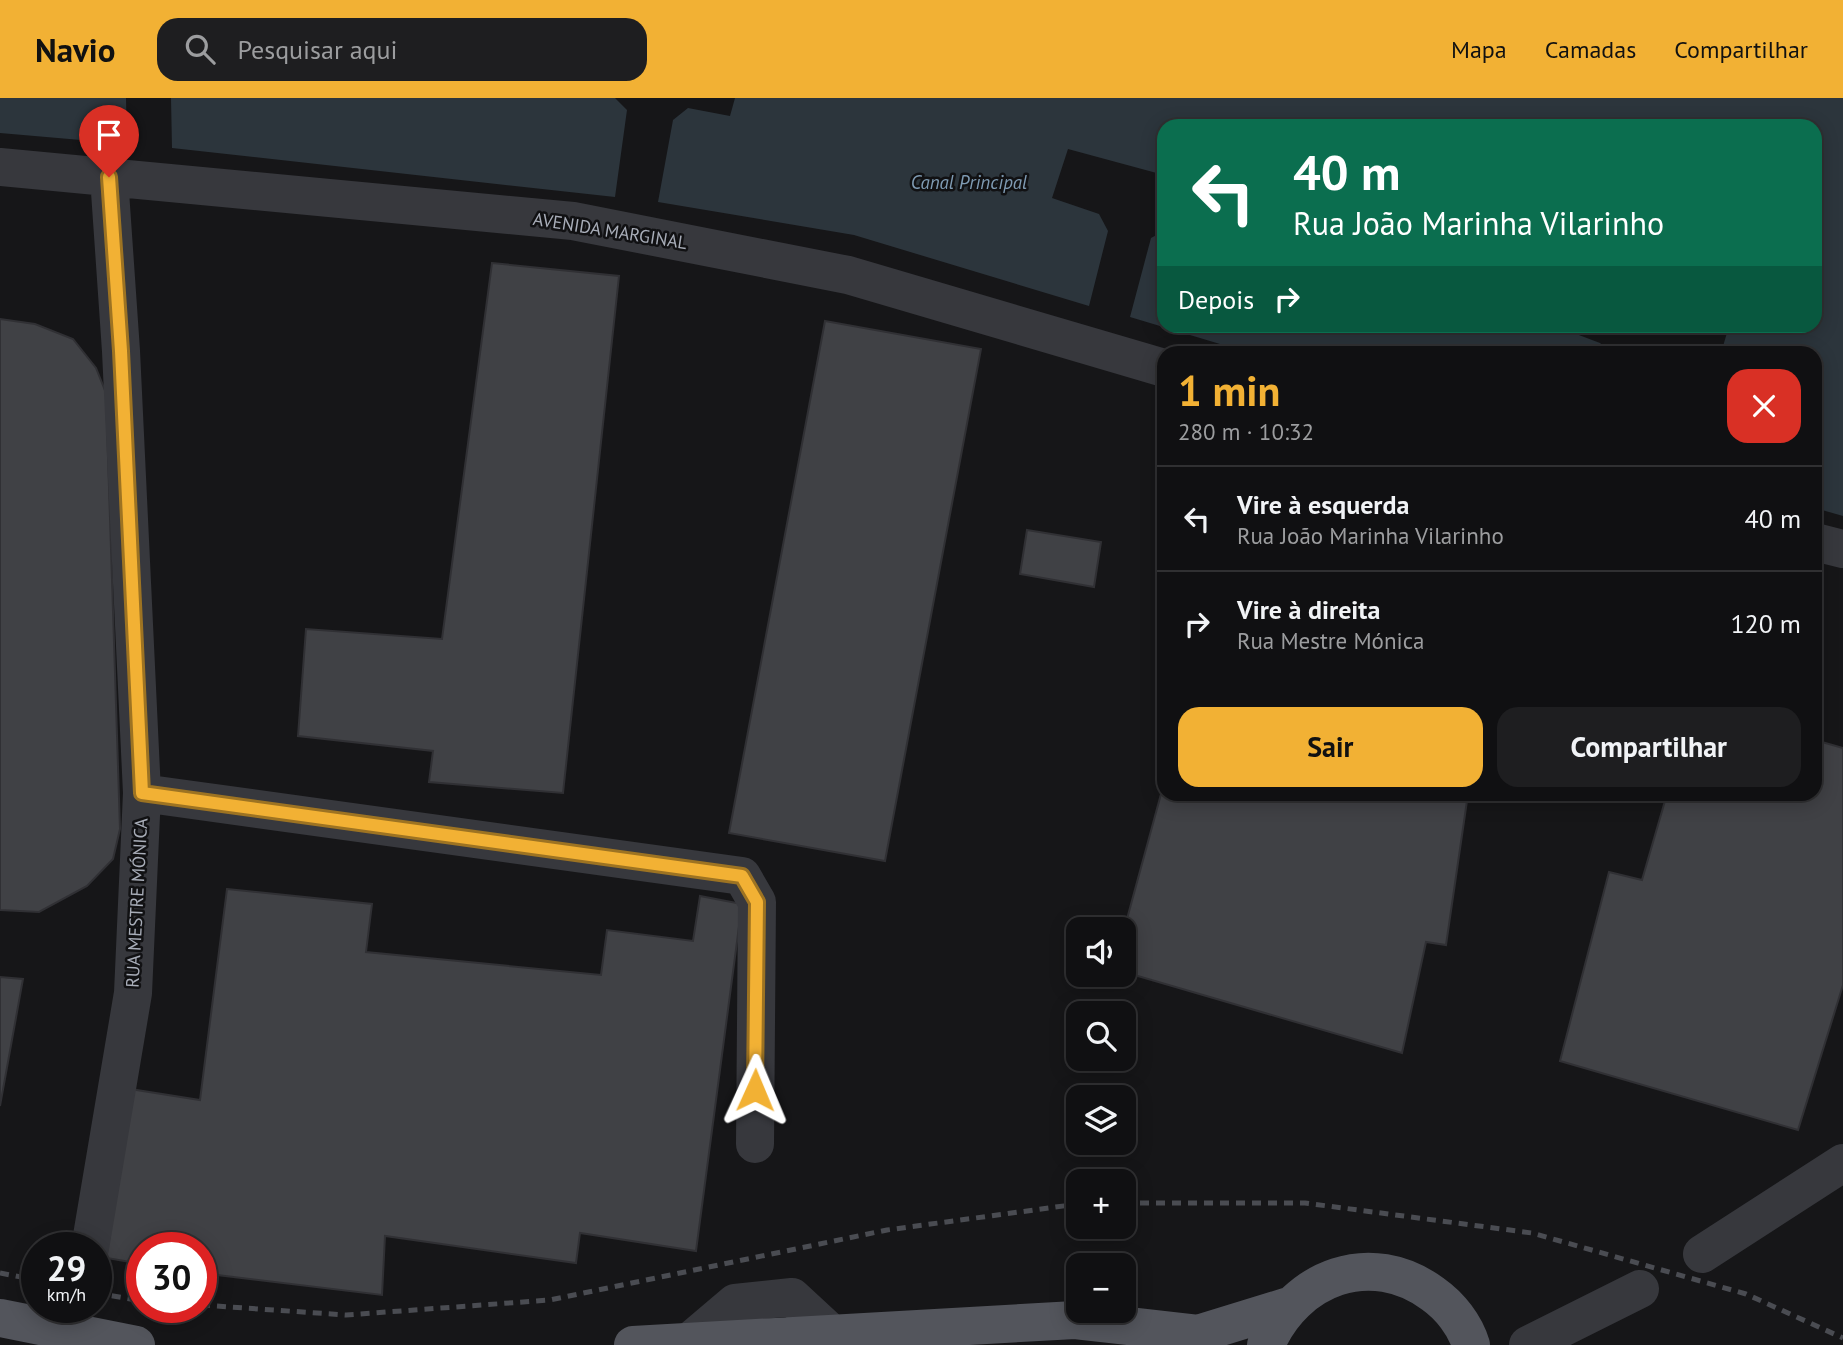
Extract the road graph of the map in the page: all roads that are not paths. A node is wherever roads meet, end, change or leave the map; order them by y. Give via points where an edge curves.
1 (0, 167) edge
2 (109, 177) junction
3 (1157, 366) edge
4 (1822, 544) edge
5 (1843, 550) edge
6 (142, 793) junction
7 (755, 1144) dead end
8 (1843, 1163) edge
9 (93, 1232) edge
10 (1702, 1254) dead end
11 (1640, 1289) dead end
12 (1289, 1306) junction
13 (0, 1318) edge
14 (136, 1345) edge
15 (633, 1345) edge
16 (1266, 1345) edge
17 (1471, 1345) edge
18 (1528, 1345) edge

1 - 2 street, AVENIDA MARGINAL
2 - 3 street, AVENIDA MARGINAL via 573,222 848,275
2 - 6 street, RUA MESTRE MÓNICA
4 - 5 street
6 - 7 street via 742,876 757,902
6 - 9 street, RUA MESTRE MÓNICA via 133,993
8 - 10 street
11 - 18 street
12 - 15 main road via 1198,1334 1075,1320
12 - 16 main road
12 - 17 main road via 1328,1279 1376,1271 1400,1276 1442,1300
13 - 14 main road

